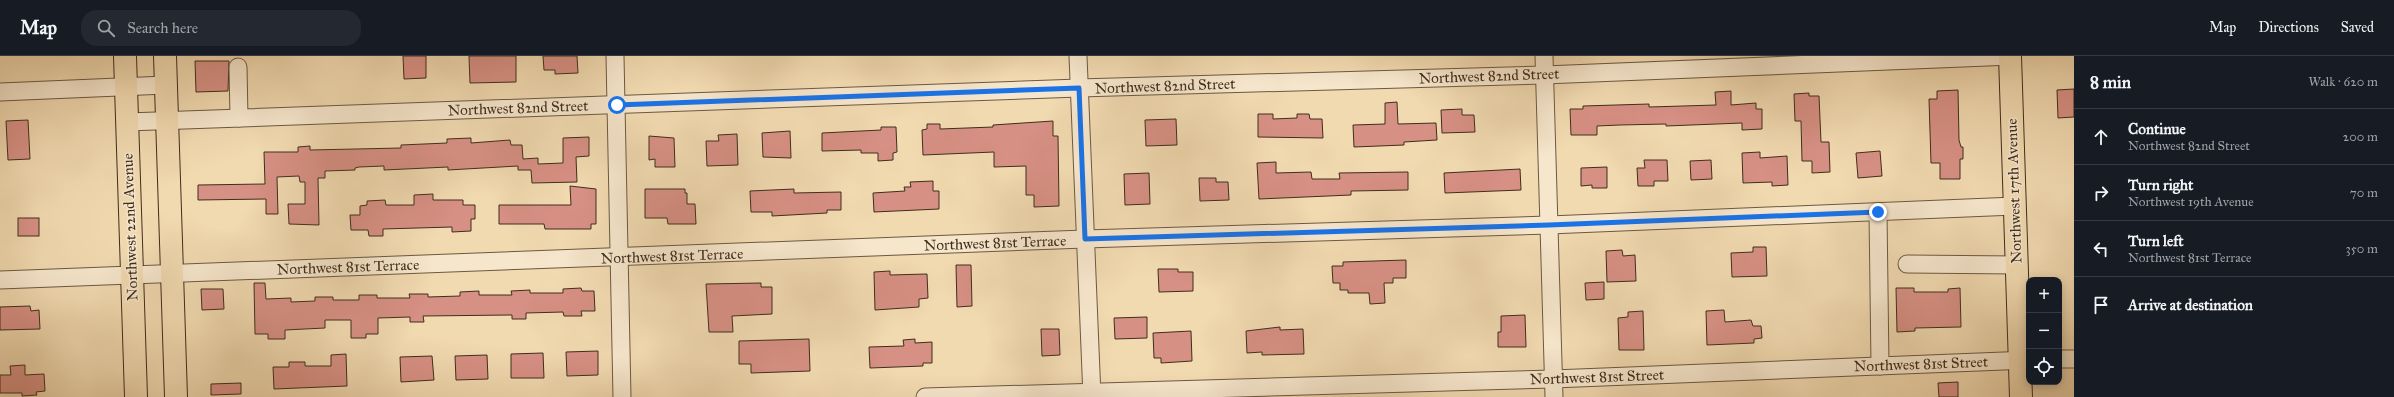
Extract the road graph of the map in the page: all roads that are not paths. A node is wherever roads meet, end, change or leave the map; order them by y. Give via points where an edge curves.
1 (125, 56) edge
2 (165, 56) edge
3 (615, 56) edge
4 (1078, 56) edge
5 (1544, 56) edge
6 (2011, 56) edge
7 (238, 67) dead end
8 (1544, 75) junction
9 (166, 85) junction
10 (126, 86) junction
11 (1079, 88) junction
12 (0, 92) edge
13 (617, 105) junction
14 (239, 118) junction
15 (167, 120) junction
16 (127, 122) junction
17 (2015, 206) junction
18 (1878, 212) junction
19 (1549, 225) junction
20 (1085, 239) junction
21 (621, 258) junction
22 (1907, 264) dead end
23 (2017, 265) junction
24 (172, 274) junction
25 (132, 275) junction
26 (0, 280) edge
27 (2074, 358) edge
28 (2062, 359) edge
29 (2024, 360) edge
30 (1880, 366) junction
31 (1553, 379) junction
32 (1342, 391) edge
33 (1092, 395) edge
34 (994, 396) edge
35 (136, 397) edge
36 (176, 397) edge
37 (622, 397) edge
38 (925, 397) edge
39 (1554, 397) edge
40 (2021, 397) edge

1 - 10 main road, Northwest 22nd Avenue
2 - 9 main road
3 - 13 street
4 - 11 street
5 - 8 street
6 - 8 street, Northwest 82nd Street
6 - 17 main road, Northwest 17th Avenue
7 - 14 street
8 - 11 street, Northwest 82nd Street
8 - 19 street
9 - 10 street
9 - 15 main road
10 - 12 street
10 - 16 main road, Northwest 22nd Avenue
11 - 13 street, Northwest 82nd Street
11 - 20 street
13 - 14 street, Northwest 82nd Street
13 - 21 street
14 - 15 street, Northwest 82nd Street
15 - 16 street, Northwest 82nd Street
15 - 24 main road
16 - 25 main road, Northwest 22nd Avenue
17 - 18 street, Northwest 81st Terrace
17 - 23 main road, Northwest 17th Avenue
18 - 19 street, Northwest 81st Terrace
18 - 30 street
19 - 20 street, Northwest 81st Terrace
19 - 31 street
20 - 21 street, Northwest 81st Terrace
20 - 33 street
21 - 24 street, Northwest 81st Terrace
21 - 37 street
22 - 23 street
23 - 29 main road, Northwest 17th Avenue
24 - 25 street, Northwest 81st Terrace
24 - 36 main road
25 - 26 street, Northwest 81st Terrace
25 - 35 main road, Northwest 22nd Avenue
27 - 28 street
29 - 30 street, Northwest 81st Street
29 - 40 main road, Northwest 17th Avenue
30 - 31 street, Northwest 81st Street
31 - 32 street, Northwest 81st Street
31 - 39 street
32 - 33 street, Northwest 81st Street
33 - 34 street, Northwest 81st Street
34 - 38 street, Northwest 81st Street

